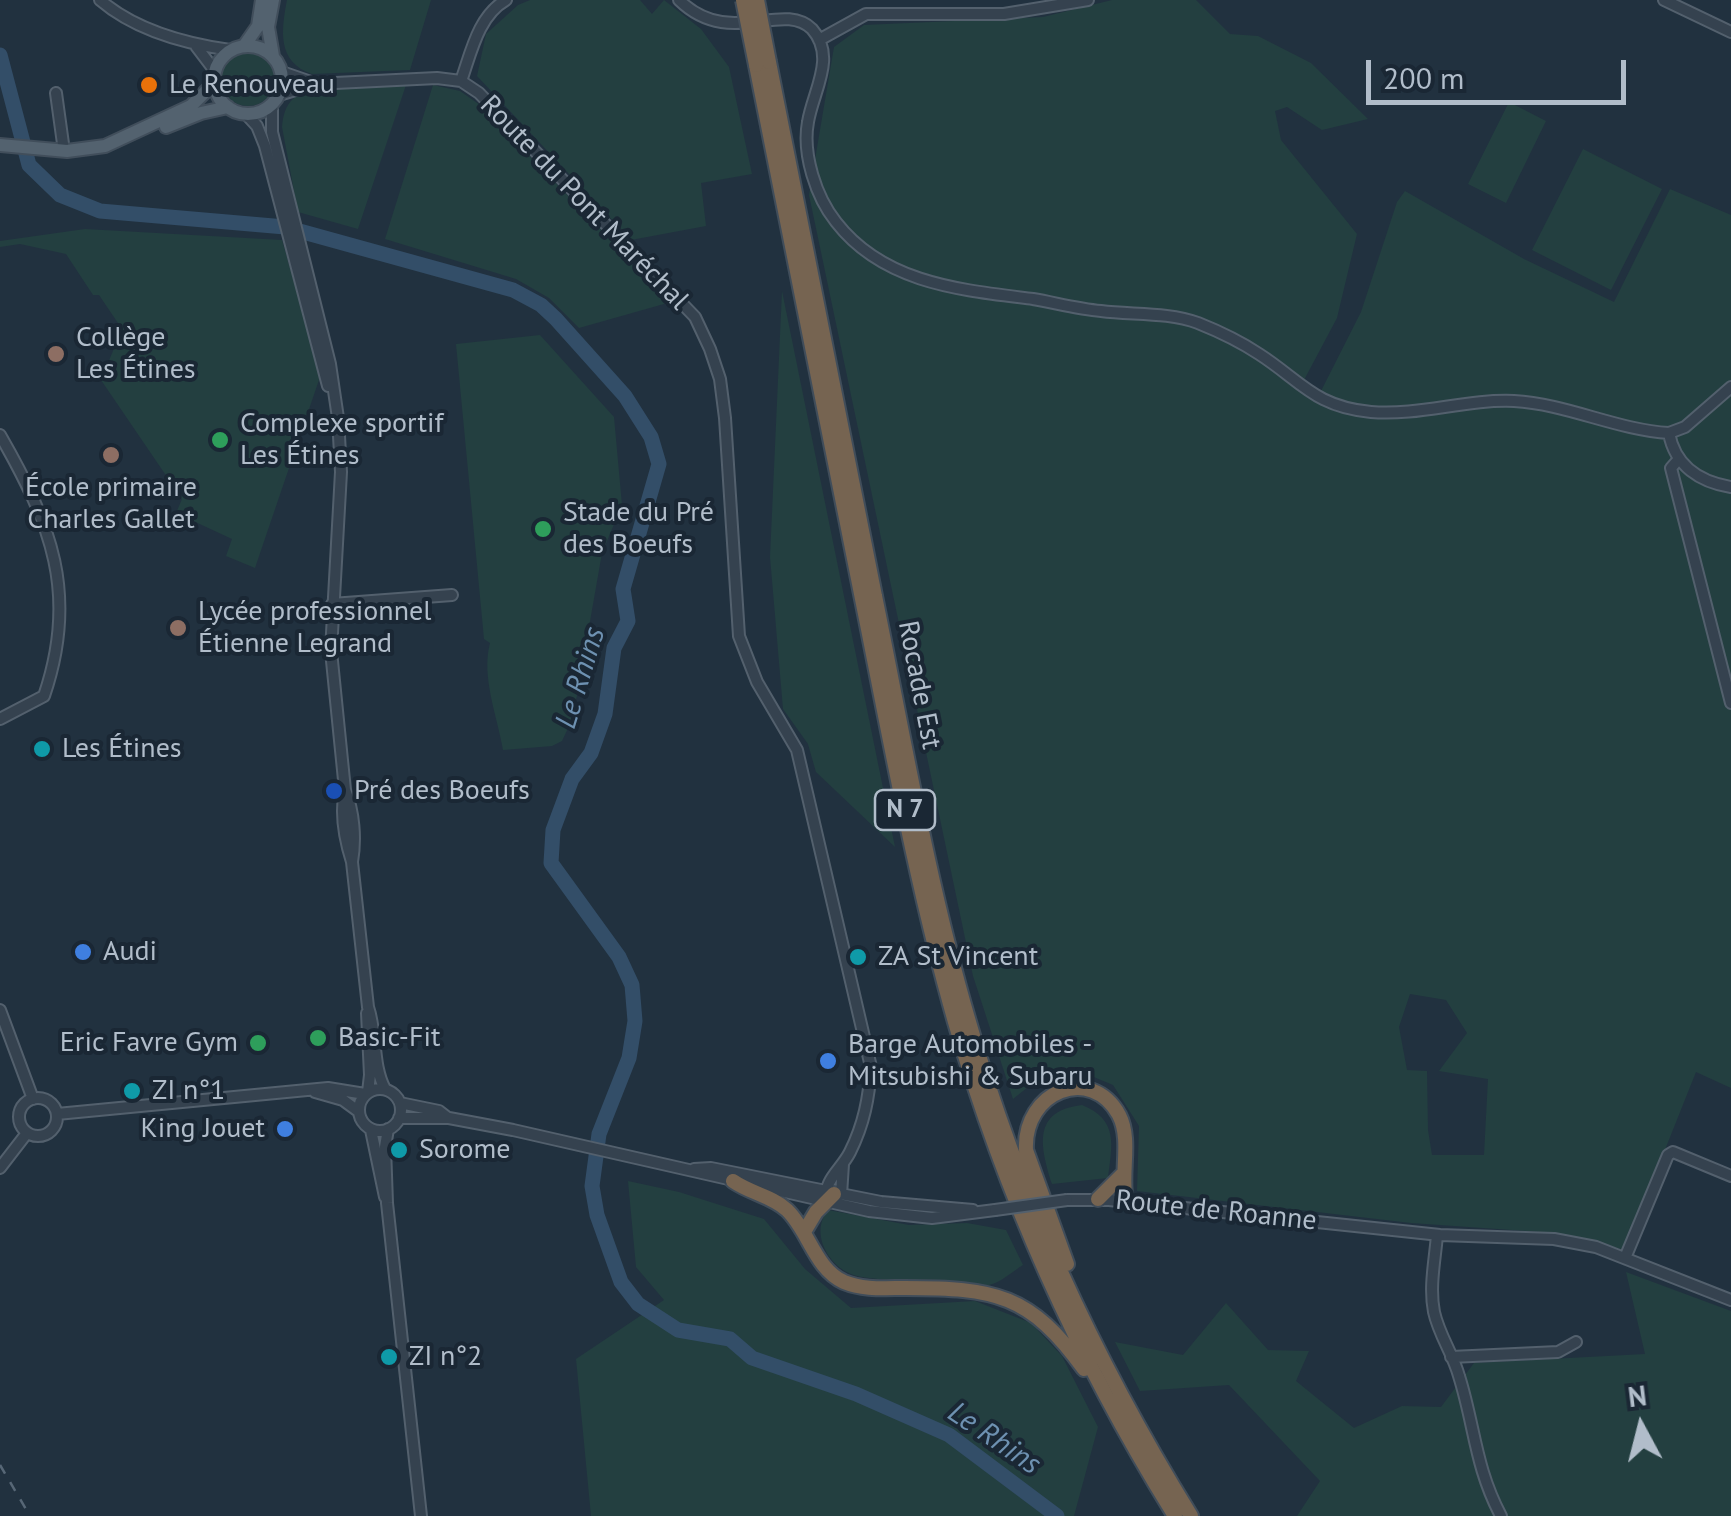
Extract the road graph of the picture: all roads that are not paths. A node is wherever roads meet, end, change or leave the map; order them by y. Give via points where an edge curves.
1 (100, 0) edge
2 (262, 0) edge
3 (273, 0) edge
4 (506, 0) edge
5 (680, 0) edge
6 (743, 0) edge
7 (757, 0) edge
8 (1088, 0) edge
9 (1664, 0) edge
10 (1731, 32) edge
11 (819, 40) junction
12 (196, 46) junction
13 (237, 48) junction
14 (273, 56) junction
15 (762, 63) junction
16 (282, 72) junction
17 (214, 77) junction
18 (461, 81) junction
19 (315, 84) junction
20 (56, 93) dead end
21 (276, 100) junction
22 (228, 107) junction
23 (246, 114) junction
24 (139, 133) junction
25 (0, 146) edge
26 (56, 151) junction
27 (284, 200) junction
28 (1731, 388) edge
29 (1669, 434) junction
30 (0, 435) edge
31 (1678, 460) junction
32 (1731, 487) edge
33 (452, 595) dead end
34 (332, 604) junction
35 (1731, 703) edge
36 (0, 719) edge
37 (368, 1007) junction
38 (0, 1010) edge
39 (309, 1090) junction
40 (385, 1090) junction
41 (366, 1093) junction
42 (33, 1099) junction
43 (400, 1103) junction
44 (358, 1111) junction
45 (56, 1114) junction
46 (400, 1118) junction
47 (448, 1118) junction
48 (370, 1130) junction
49 (388, 1130) junction
50 (27, 1133) junction
51 (0, 1168) edge
52 (693, 1169) junction
53 (1122, 1175) junction
54 (1731, 1176) edge
55 (733, 1181) junction
56 (831, 1197) junction
57 (1098, 1199) junction
58 (1126, 1201) junction
59 (387, 1203) junction
60 (804, 1232) junction
61 (1437, 1235) junction
62 (1625, 1258) junction
63 (1073, 1299) junction
64 (1731, 1300) edge
65 (1576, 1342) dead end
66 (1451, 1356) junction
67 (1096, 1379) junction
68 (420, 1516) edge
69 (1175, 1516) edge
70 (1191, 1516) edge
71 (1501, 1516) edge

1 - 12 street
2 - 13 main road via 258,26
3 - 14 main road
4 - 18 street via 478,30
5 - 11 street via 711,22 798,19
6 - 15 highway, Rocade Est / N 7, bridge
7 - 15 highway, Rocade Est / N 7, bridge
8 - 11 street via 1004,14 866,14
9 - 10 street
11 - 29 street via 824,67 807,134 813,178 834,220 868,256 940,286 979,294 1196,322 1258,354 1330,404 1370,412 1514,401
12 - 13 street
12 - 17 street
13 - 14 main road
13 - 17 main road
14 - 16 main road
15 - 63 highway, Rocade Est / N 7 via 946,937 998,1113
15 - 67 highway, Rocade Est / N 7 via 933,938 1024,1220
16 - 19 street, Route du Pont Maréchal
16 - 21 main road
17 - 22 main road
17 - 24 main road via 191,106
18 - 19 street, Route du Pont Maréchal
18 - 56 street, Route du Pont Maréchal via 670,289 695,317 710,349 725,418 739,636 797,750 871,1067 864,1119
19 - 21 street, Route du Pont Maréchal
20 - 26 street
21 - 23 main road
21 - 27 street via 272,132
22 - 23 main road
22 - 24 main road
23 - 27 street via 260,133
24 - 26 main road via 105,146
25 - 26 main road
27 - 34 street via 334,381 340,431
28 - 29 street
29 - 31 street
30 - 36 street via 40,508 60,598 44,696
31 - 32 street via 1694,474
31 - 35 street via 1672,468
33 - 34 street
34 - 37 street via 330,652
37 - 40 street
37 - 41 street
38 - 42 street
39 - 41 street
39 - 44 street
39 - 45 street
40 - 41 street
40 - 43 street
41 - 44 street
42 - 45 street via 50,1103
42 - 50 street via 19,1117
43 - 46 street
43 - 47 street
44 - 48 street
45 - 50 street via 45,1135
46 - 47 street
46 - 49 street
47 - 52 street
48 - 49 street
48 - 59 street
49 - 59 street
50 - 51 street
52 - 55 street
52 - 56 street
53 - 57 highway
53 - 58 highway
53 - 63 highway via 1123,1126 1102,1097 1068,1090 1038,1104 1027,1125 1026,1150 1072,1276
54 - 62 street via 1682,1154 1668,1155
55 - 56 street
55 - 60 highway via 783,1206
56 - 57 street, Route de Roanne, bridge via 979,1212
56 - 60 highway
57 - 58 street, Route de Roanne
58 - 61 street, Route de Roanne
59 - 68 street
60 - 67 highway via 826,1269 848,1284 965,1290 1018,1304 1048,1324
61 - 62 street, Route de Roanne via 1554,1239
61 - 66 street via 1434,1311
62 - 64 street, Route de Roanne
63 - 70 highway, Rocade Est / N 7
65 - 66 street via 1558,1352
66 - 71 street via 1477,1463
67 - 69 highway, Rocade Est / N 7

